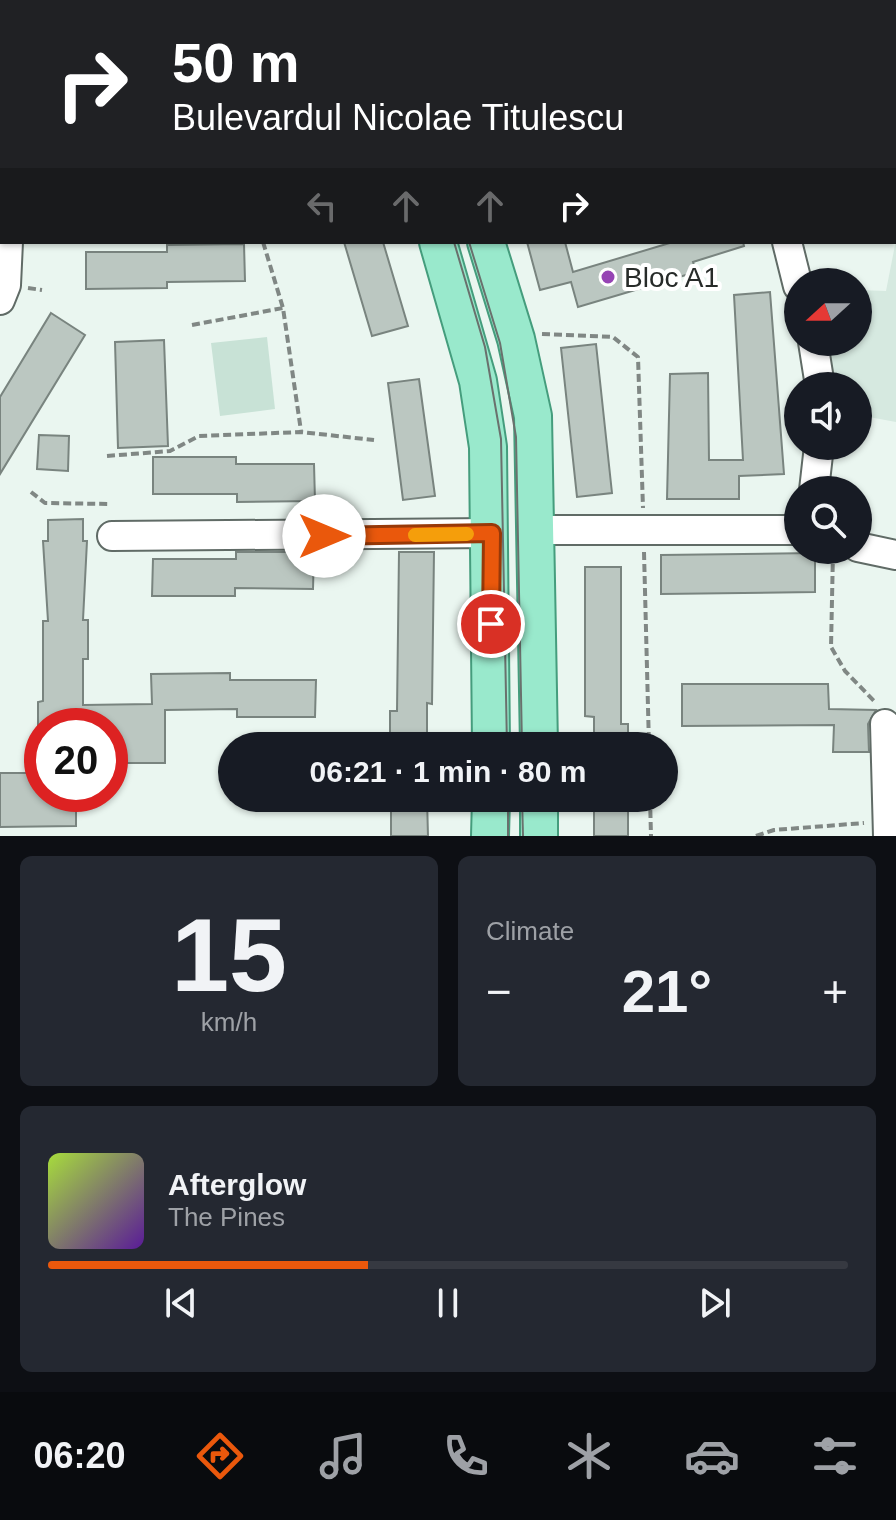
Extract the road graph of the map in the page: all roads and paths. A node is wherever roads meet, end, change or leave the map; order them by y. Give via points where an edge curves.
1 (8, 244) edge
2 (264, 244) edge
3 (439, 244) edge
4 (487, 244) edge
5 (788, 244) edge
6 (794, 268) edge
7 (0, 300) edge
8 (283, 308) junction
9 (192, 325) dead end
10 (542, 334) dead end
11 (301, 432) junction
12 (374, 440) dead end
13 (107, 456) dead end
14 (31, 492) dead end
15 (110, 504) dead end
16 (537, 530) junction
17 (643, 530) junction
18 (784, 530) edge
19 (492, 533) junction
20 (112, 536) dead end
21 (872, 550) edge
22 (896, 555) edge
23 (833, 564) edge
24 (885, 724) joint
25 (491, 732) edge
26 (539, 732) edge
27 (649, 732) edge
28 (491, 812) edge
29 (539, 812) edge
30 (650, 812) edge
31 (887, 829) edge
32 (490, 836) edge
33 (539, 836) edge
34 (651, 836) edge
35 (756, 836) edge

1 - 7 street
2 - 8 path
3 - 19 main road via 478,381
4 - 16 main road via 533,416
5 - 6 street
8 - 9 path
8 - 11 path
10 - 17 path via 613,337 638,357
11 - 12 path
11 - 13 path via 199,436 170,451
14 - 15 path via 45,503
16 - 17 street
16 - 26 main road
17 - 18 street
17 - 27 path
19 - 20 street
19 - 25 main road
21 - 22 street
23 - 24 path via 831,647 845,671 877,704
24 - 31 street
28 - 32 main road
29 - 33 main road
30 - 34 path
31 - 35 path via 774,830

